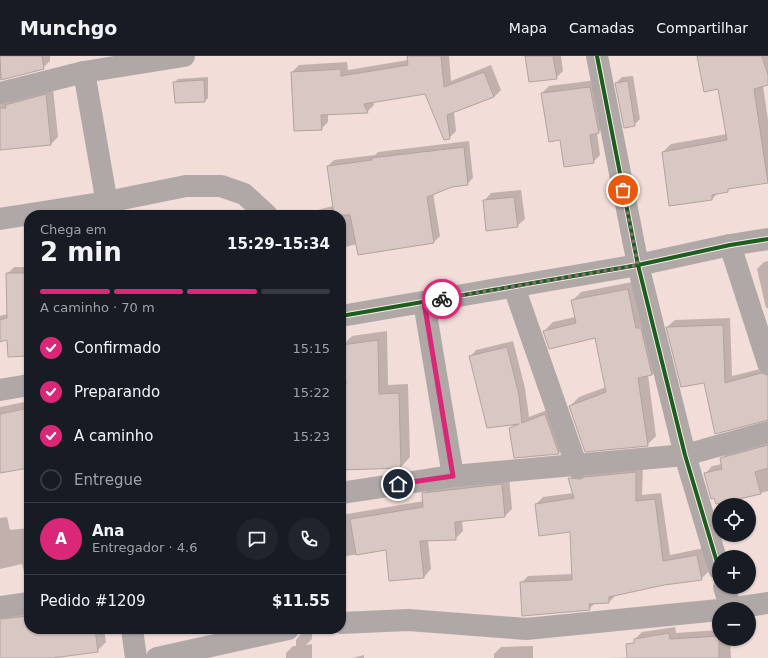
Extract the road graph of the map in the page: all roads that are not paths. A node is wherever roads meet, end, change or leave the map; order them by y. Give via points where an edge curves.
1 (184, 56) edge
2 (597, 56) edge
3 (84, 72) junction
4 (0, 93) edge
5 (108, 208) edge
6 (88, 210) edge
7 (262, 210) edge
8 (24, 217) edge
9 (0, 219) edge
10 (768, 238) edge
11 (730, 245) junction
12 (638, 265) junction
13 (514, 287) junction
14 (424, 302) junction
15 (346, 315) edge
16 (768, 363) edge
17 (24, 386) edge
18 (0, 390) edge
19 (768, 432) edge
20 (685, 456) junction
21 (577, 466) junction
22 (453, 476) junction
23 (346, 492) edge
24 (713, 550) edge
25 (24, 604) edge
26 (768, 604) edge
27 (756, 606) edge
28 (0, 607) edge
29 (712, 611) edge
30 (346, 623) edge
31 (133, 634) edge
32 (265, 634) edge
33 (136, 658) edge
34 (157, 658) edge

1 - 3 street
2 - 12 street
3 - 4 street
3 - 5 street
5 - 6 street
5 - 7 street via 186,186 221,186 244,194
8 - 9 street
10 - 11 street
11 - 12 street
11 - 16 street
12 - 13 street
12 - 20 street
13 - 14 street
13 - 21 street
14 - 15 street
14 - 22 street
17 - 18 street
19 - 20 street
20 - 21 street
20 - 24 street
21 - 22 street
22 - 23 street
25 - 28 street
26 - 27 street
29 - 30 street via 526,628 408,620
31 - 33 street
32 - 34 street

